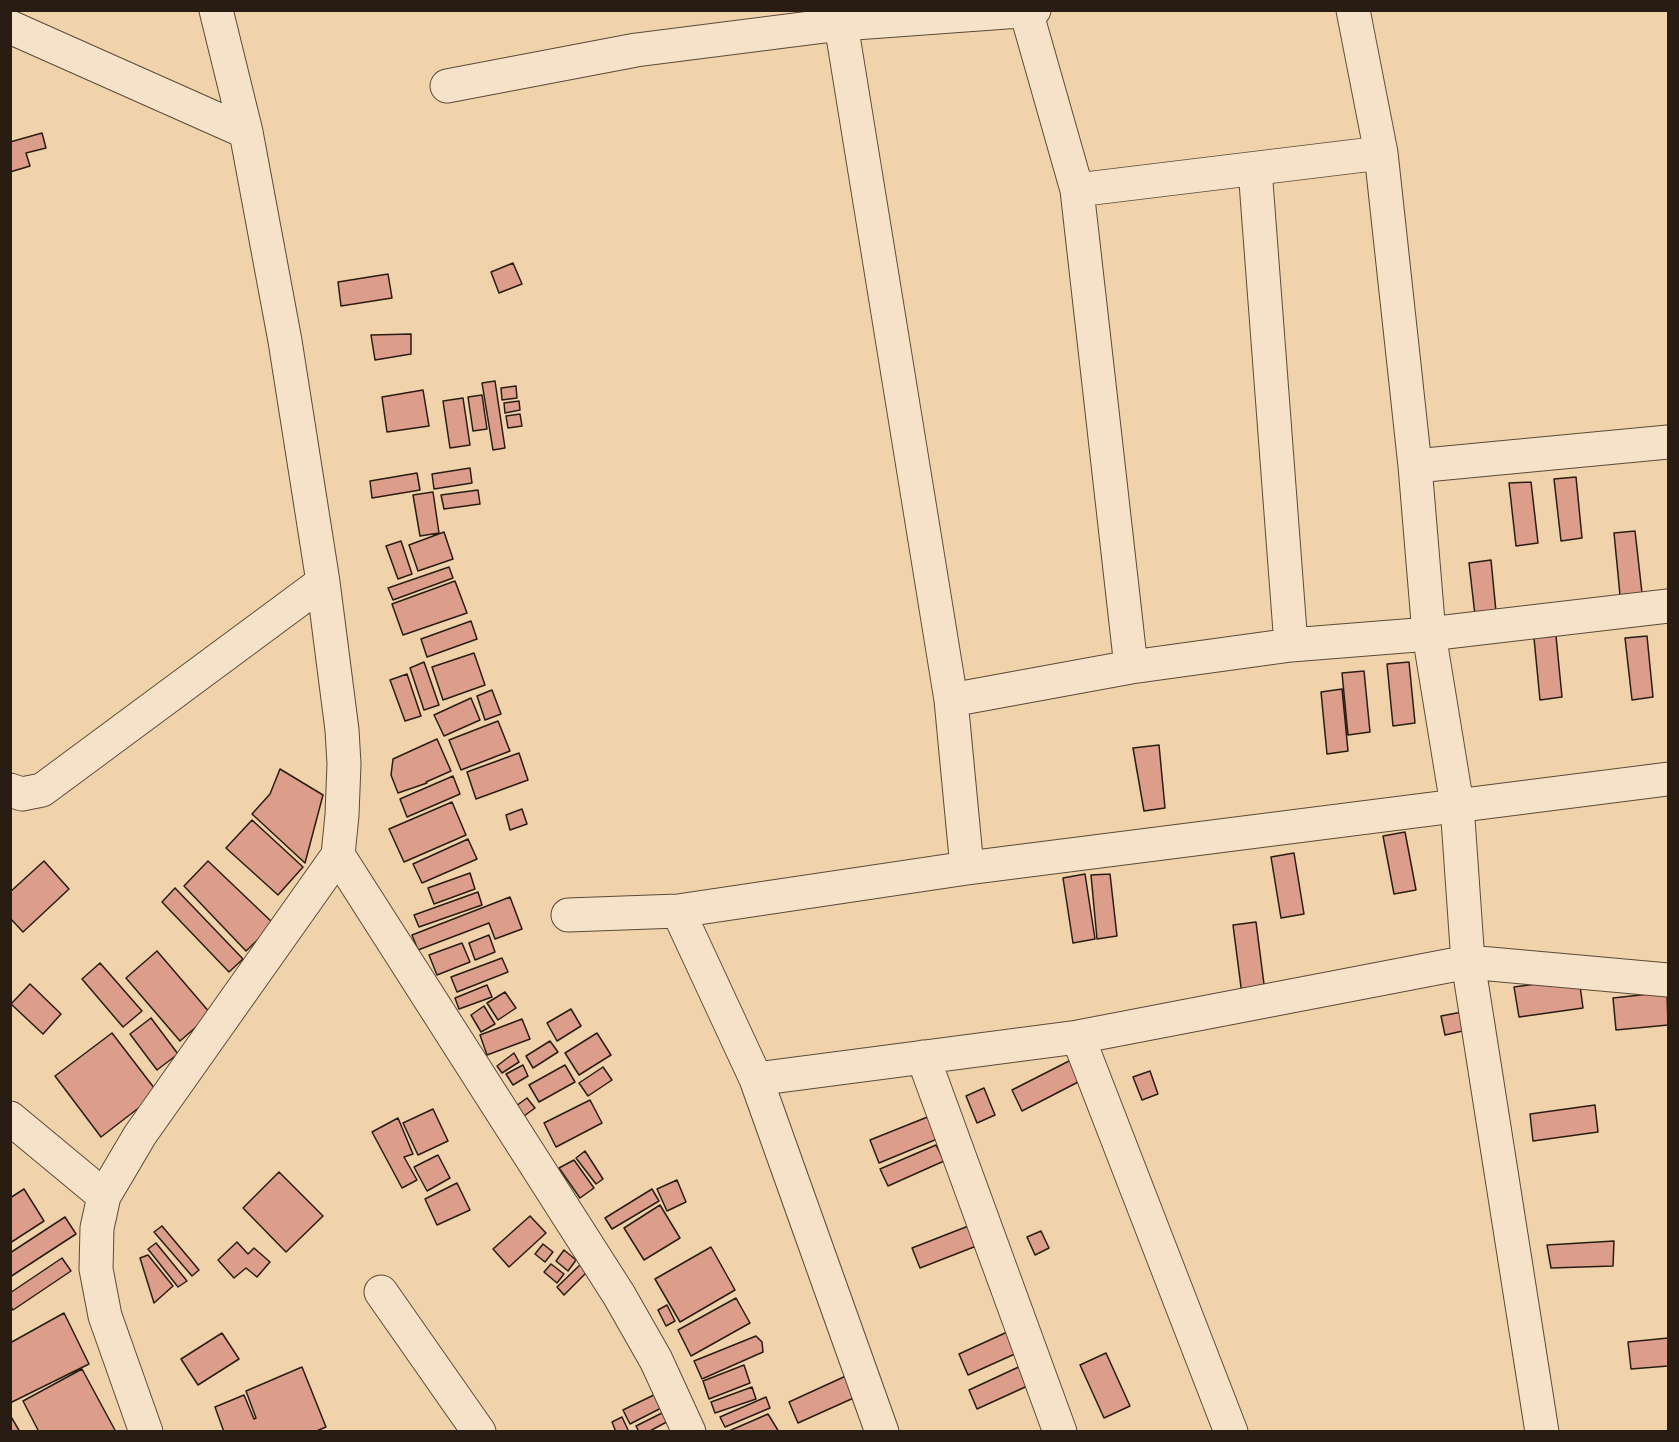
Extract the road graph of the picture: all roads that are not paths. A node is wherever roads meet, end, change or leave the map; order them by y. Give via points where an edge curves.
1 (216, 10) edge
2 (1034, 10) edge
3 (1353, 10) edge
4 (1026, 11) edge
5 (841, 24) junction
6 (10, 27) edge
7 (447, 86) dead end
8 (246, 132) junction
9 (1381, 153) junction
10 (1255, 169) junction
11 (1077, 190) junction
12 (1668, 442) edge
13 (1415, 466) junction
14 (323, 582) junction
15 (1668, 606) edge
16 (1429, 634) junction
17 (1291, 645) junction
18 (1131, 667) junction
19 (951, 700) junction
20 (1668, 779) edge
21 (10, 790) edge
22 (1457, 805) junction
23 (338, 855) junction
24 (967, 868) junction
25 (678, 911) junction
26 (568, 915) dead end
27 (1468, 962) junction
28 (1668, 980) edge
29 (1078, 1037) junction
30 (923, 1057) junction
31 (756, 1079) junction
32 (10, 1118) edge
33 (104, 1196) junction
34 (381, 1292) dead end
35 (146, 1431) edge
36 (479, 1431) edge
37 (689, 1431) edge
38 (882, 1431) edge
39 (1060, 1431) edge
40 (1231, 1431) edge
41 (1542, 1431) edge

1 - 8 street
2 - 4 street
3 - 9 street
4 - 5 street
4 - 11 street
5 - 7 street via 636,50
5 - 19 street
6 - 8 street
8 - 14 street via 285,341
9 - 10 street
9 - 13 street
10 - 11 street
10 - 17 street
11 - 18 street
12 - 13 street
13 - 16 street
14 - 21 street via 42,790 22,794
14 - 23 street via 344,764
15 - 16 street
16 - 17 street
16 - 22 street
17 - 18 street
18 - 19 street
19 - 24 street
20 - 22 street
22 - 24 street
22 - 27 street
23 - 33 street via 141,1135
23 - 37 street via 619,1295 656,1360
24 - 25 street
25 - 26 street
25 - 31 street
27 - 28 street
27 - 29 street
27 - 41 street
29 - 30 street
29 - 40 street
30 - 31 street
30 - 39 street
31 - 38 street
32 - 33 street
33 - 35 street via 97,1228 96,1269 105,1316
34 - 36 street

